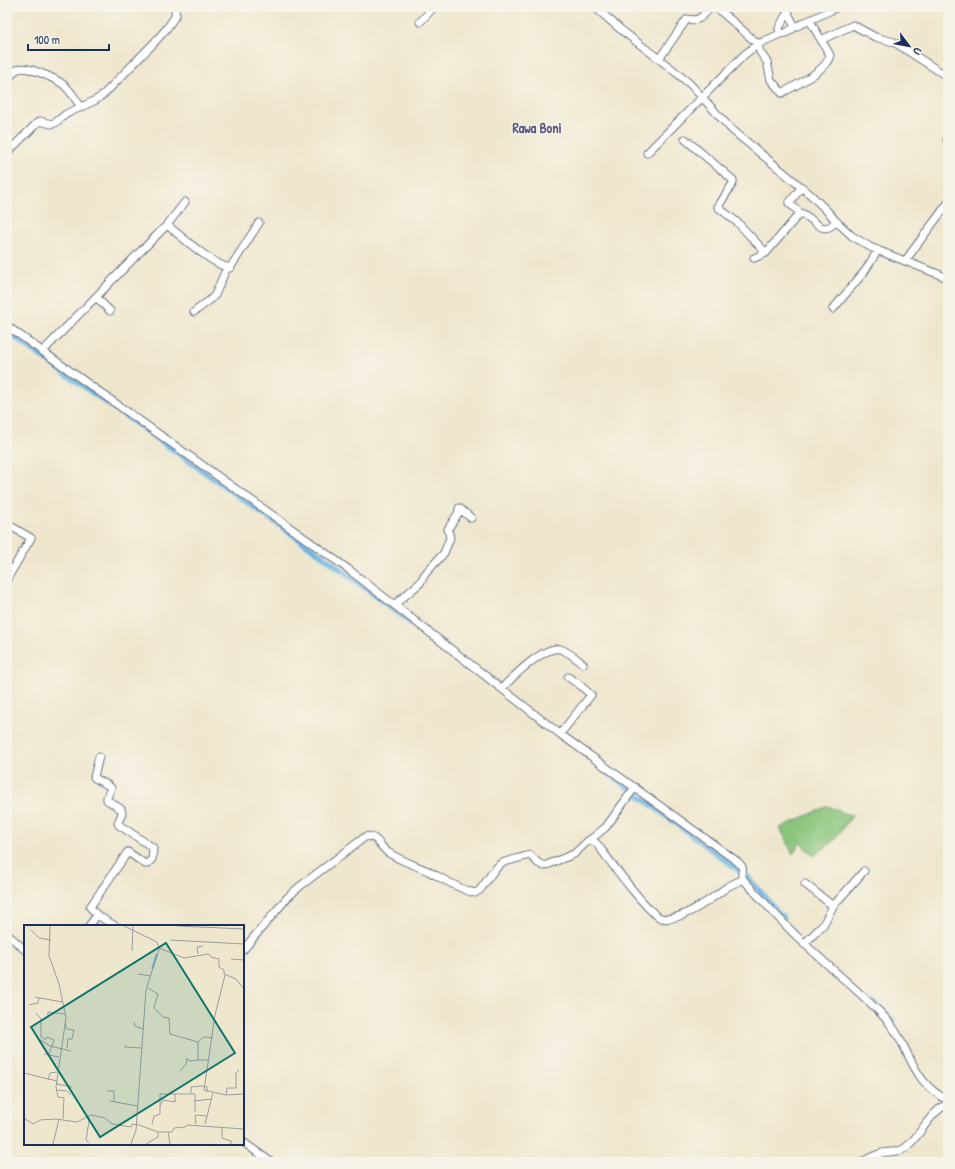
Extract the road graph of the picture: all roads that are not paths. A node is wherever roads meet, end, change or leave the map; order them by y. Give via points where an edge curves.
1 (174, 7) edge
2 (434, 7) edge
3 (595, 7) edge
4 (711, 7) edge
5 (716, 7) edge
6 (838, 7) edge
7 (789, 9) edge
8 (810, 21) junction
9 (420, 22) dead end
10 (795, 27) junction
11 (780, 34) junction
12 (821, 40) junction
13 (758, 44) junction
14 (659, 59) junction
15 (948, 77) edge
16 (8, 81) edge
17 (701, 97) junction
18 (81, 107) junction
19 (684, 139) dead end
20 (7, 153) edge
21 (647, 153) dead end
22 (802, 187) junction
23 (185, 202) dead end
24 (948, 203) edge
25 (800, 213) junction
26 (836, 222) junction
27 (259, 223) dead end
28 (167, 225) junction
29 (878, 250) junction
30 (766, 253) junction
31 (754, 258) dead end
32 (905, 261) junction
33 (227, 268) junction
34 (948, 278) edge
35 (96, 297) junction
36 (832, 309) dead end
37 (110, 311) dead end
38 (194, 312) dead end
39 (7, 326) edge
40 (43, 351) junction
41 (471, 518) dead end
42 (7, 524) edge
43 (7, 579) edge
44 (394, 605) junction
45 (583, 664) dead end
46 (568, 677) dead end
47 (502, 688) junction
48 (560, 734) junction
49 (99, 757) dead end
50 (633, 790) junction
51 (590, 840) junction
52 (864, 872) dead end
53 (743, 874) junction
54 (805, 884) dead end
55 (833, 906) junction
56 (97, 915) junction
57 (90, 925) edge
58 (113, 925) edge
59 (7, 934) edge
60 (806, 942) junction
61 (24, 949) edge
62 (244, 949) edge
63 (948, 1100) edge
64 (948, 1104) edge
65 (244, 1143) edge
66 (271, 1162) edge
67 (862, 1162) edge

1 - 18 street via 176,15 154,43 104,94
2 - 9 street
3 - 14 street
4 - 14 street via 699,19 687,19
5 - 13 street
6 - 8 street
7 - 10 street via 791,22
7 - 11 street via 779,28
8 - 10 street
8 - 12 street
10 - 11 street
11 - 13 street
12 - 13 street via 830,55 827,61 814,74 782,93 771,80 767,62
12 - 15 street via 853,25 875,37 894,42
13 - 17 street
14 - 17 street
16 - 18 street via 17,69 31,69 59,82
17 - 21 street
17 - 22 street via 731,129
18 - 20 street via 51,124 40,121
19 - 30 street via 733,180 718,207 738,223
22 - 25 street via 789,204
22 - 26 street
23 - 28 street
24 - 32 street
25 - 26 street via 819,227 829,228
25 - 30 street
26 - 29 street via 852,236
27 - 33 street via 232,266
28 - 33 street
28 - 35 street
29 - 32 street
29 - 36 street via 866,271
30 - 31 street
32 - 34 street
33 - 38 street via 215,295
35 - 37 street
35 - 40 street
39 - 40 street
40 - 44 street via 348,569
41 - 44 street via 459,508 448,529 450,538 444,553 420,583
42 - 43 street via 32,538
44 - 47 street
45 - 47 street via 560,649 551,650 535,659
46 - 48 street via 591,695
47 - 48 street
48 - 50 street
49 - 56 street via 94,777 110,786 107,800 121,809 119,825 153,848 152,858 148,864 127,853 90,907
50 - 51 street via 606,826
50 - 53 street via 738,862 742,866
51 - 53 street via 659,918 670,919 683,914 733,884
51 - 62 street via 574,854 544,866 530,855 501,863 476,893 387,852 372,836 365,837 287,898
52 - 55 street
53 - 60 street
54 - 55 street
55 - 60 street via 823,925
56 - 57 street
56 - 58 street
59 - 61 street
60 - 63 street via 884,1015 921,1079 940,1097
64 - 67 street via 940,1108 906,1148 899,1152 876,1154
65 - 66 street

